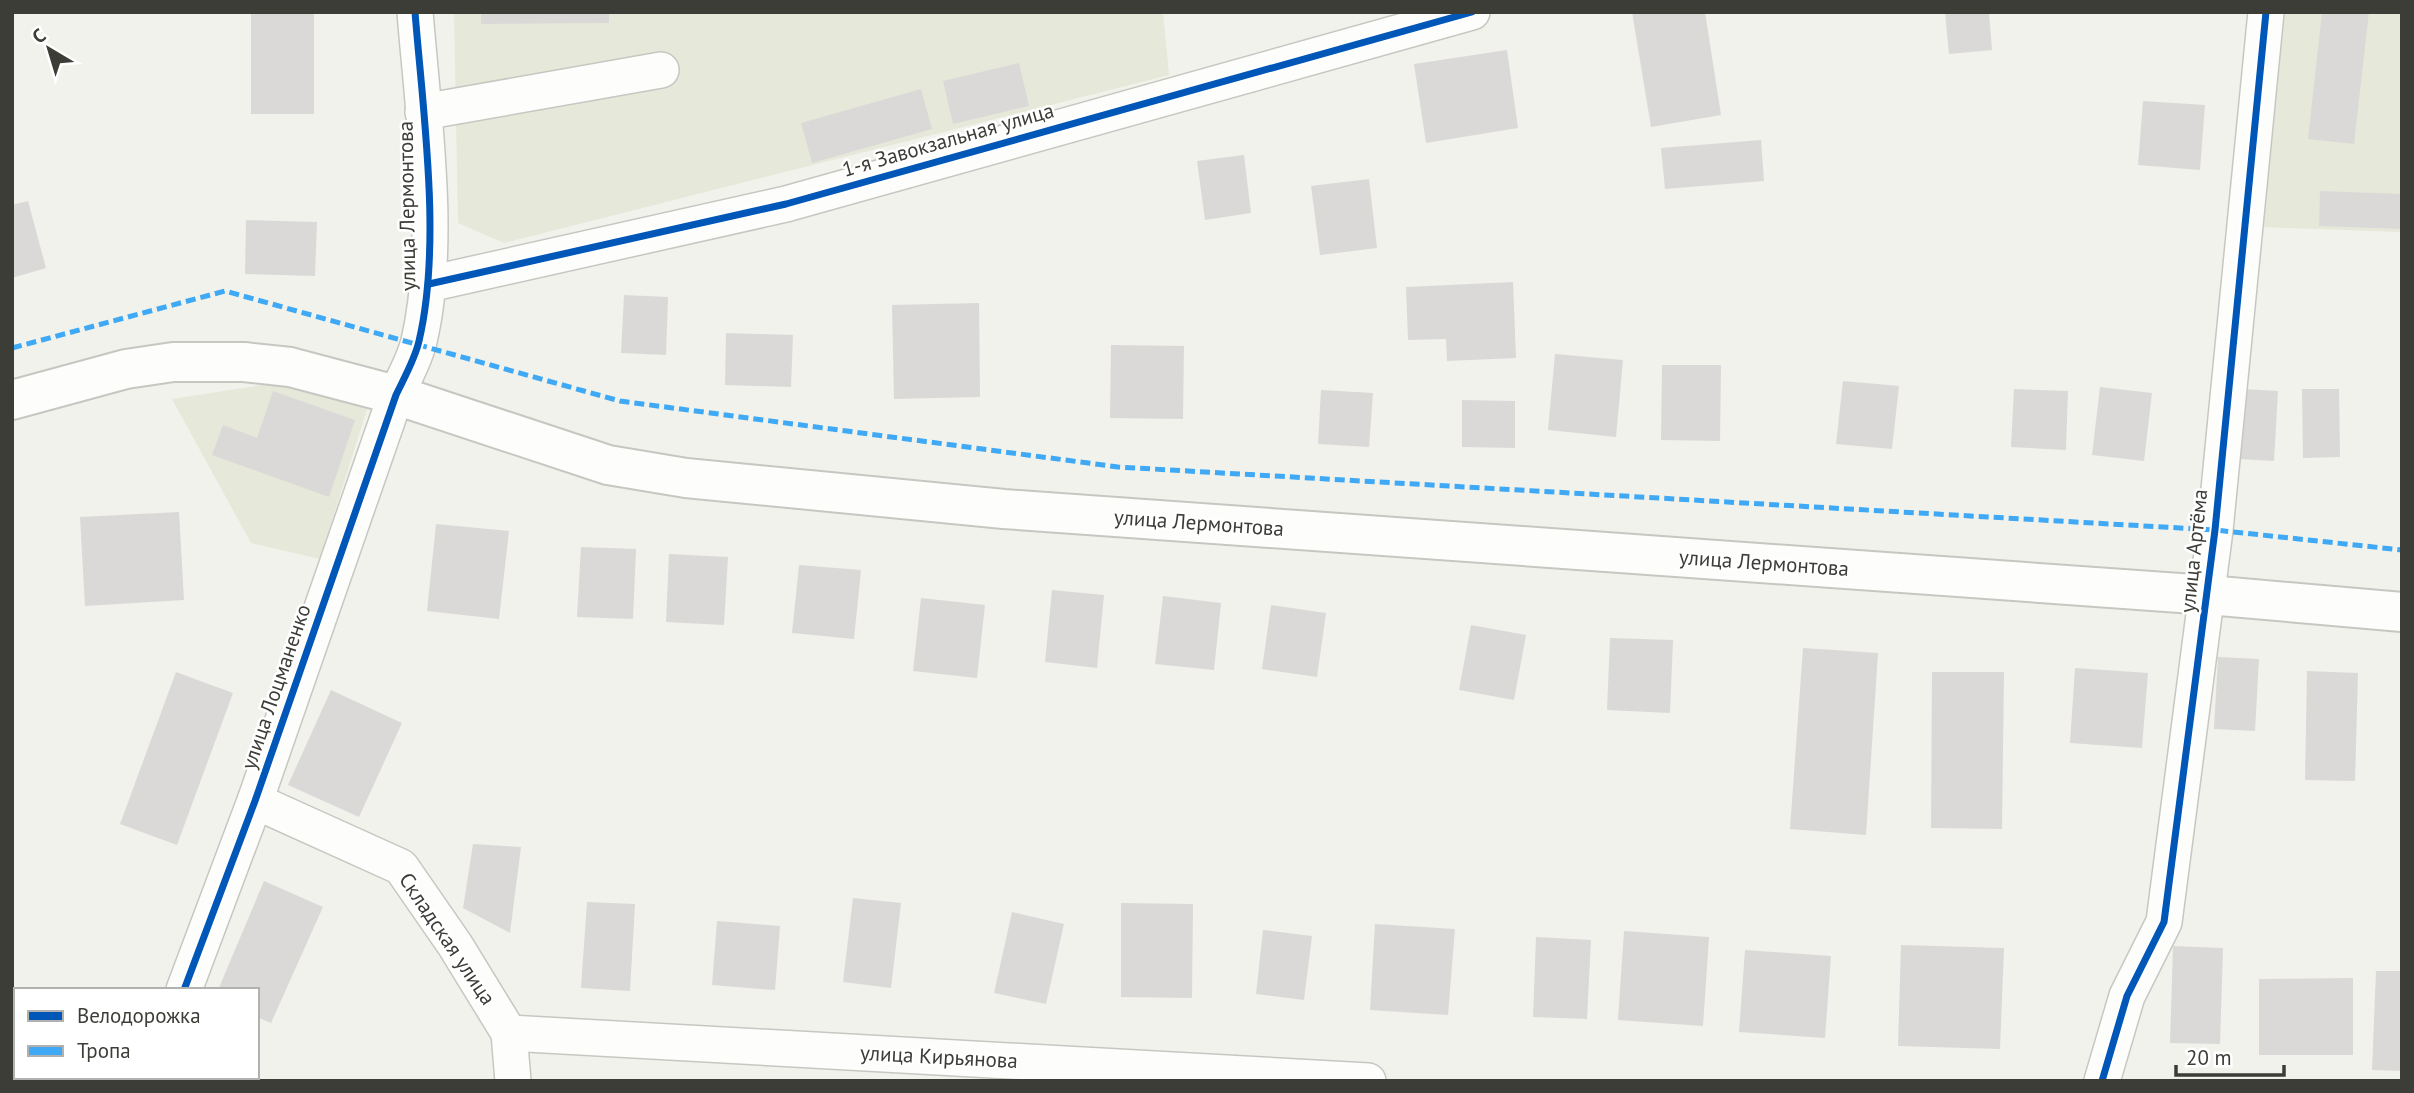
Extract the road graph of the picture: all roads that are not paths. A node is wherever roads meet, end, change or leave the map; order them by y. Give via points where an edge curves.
1 (415, 12) edge
2 (1472, 12) edge
3 (2266, 12) edge
4 (661, 70) dead end
5 (423, 112) junction
6 (429, 284) junction
7 (396, 395) junction
8 (12, 400) edge
9 (2208, 595) junction
10 (2402, 612) edge
11 (255, 801) junction
12 (185, 988) edge
13 (509, 1033) junction
14 (513, 1081) edge
15 (1368, 1081) edge
16 (2102, 1081) edge

1 - 5 street, улица Лермонтова
2 - 6 street, 1-я Завокзальная улица via 786,204
3 - 9 street, улица Артёма
4 - 5 street
5 - 6 street, улица Лермонтова
6 - 7 street, улица Лермонтова via 419,344
7 - 8 main road via 290,368 220,360 126,369
7 - 9 main road, улица Лермонтова via 608,464 803,491
7 - 11 street, улица Лоцманенко
9 - 10 main road, улица Лермонтова
9 - 16 street, улица Артёма via 2164,922 2127,996
11 - 12 street, улица Лоцманенко
11 - 13 street, Складская улица via 401,867
13 - 14 street, Складская улица
13 - 15 street, улица Кирьянова

